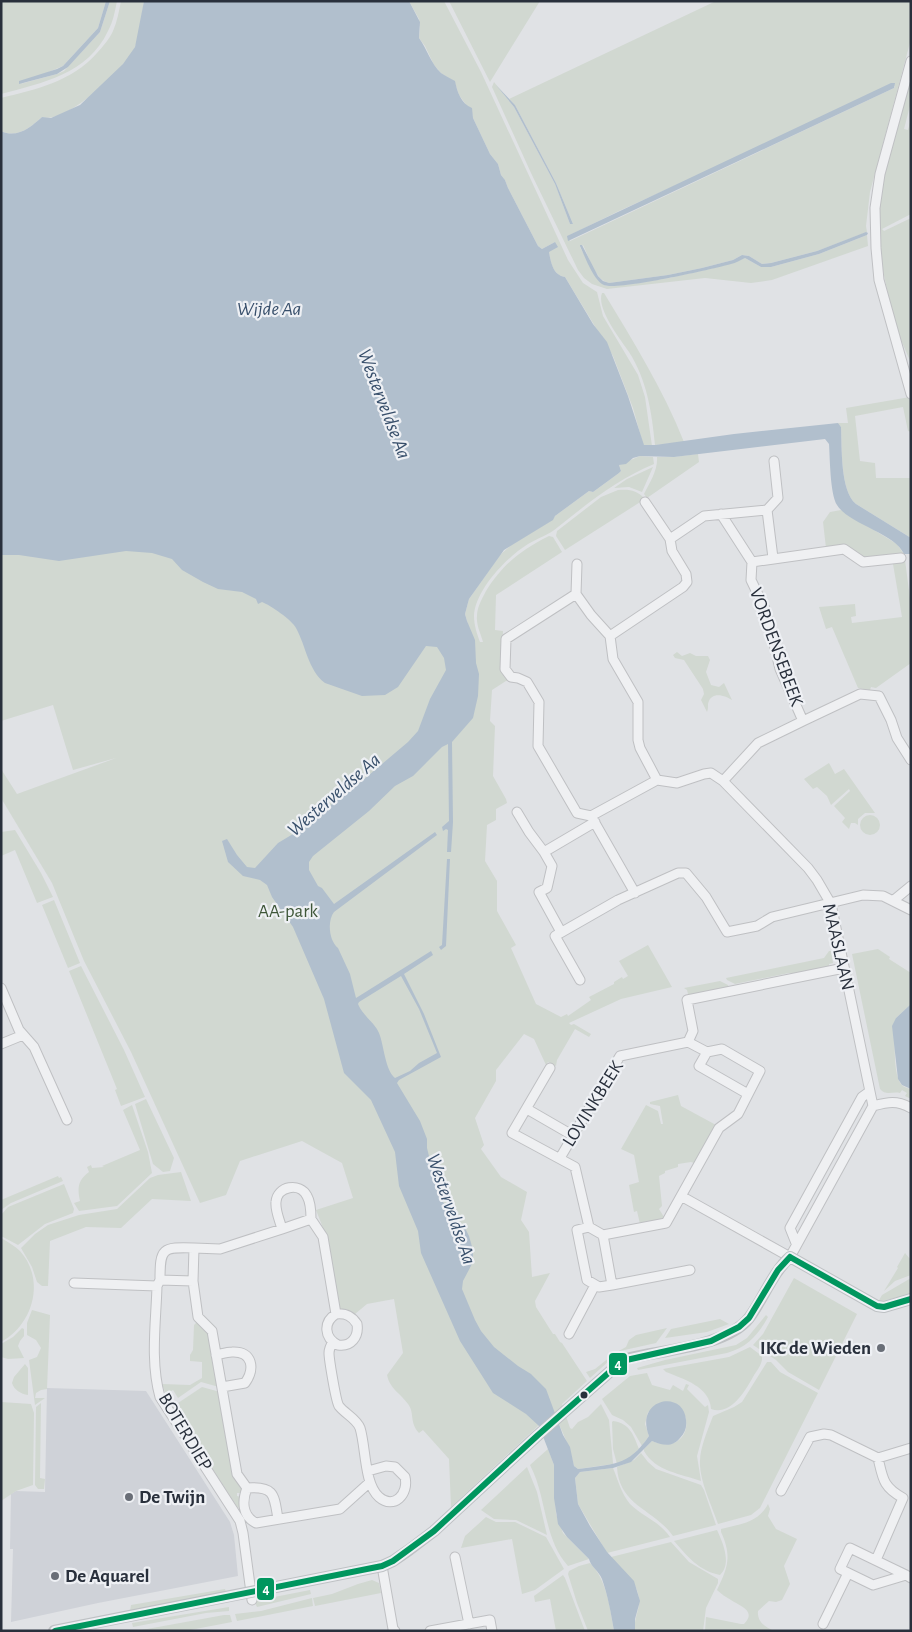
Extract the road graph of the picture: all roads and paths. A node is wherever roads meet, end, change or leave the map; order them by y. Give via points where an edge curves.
1 (911, 61) edge
2 (911, 394) edge
3 (774, 461) dead end
4 (645, 502) dead end
5 (767, 510) junction
6 (721, 514) junction
7 (670, 539) junction
8 (773, 558) junction
9 (901, 558) dead end
10 (752, 562) junction
11 (577, 564) dead end
12 (576, 594) junction
13 (610, 636) junction
14 (803, 721) junction
15 (911, 760) edge
16 (657, 780) junction
17 (723, 781) junction
18 (517, 812) dead end
19 (593, 820) junction
20 (544, 852) junction
21 (911, 886) edge
22 (636, 892) junction
23 (894, 900) junction
24 (831, 904) junction
25 (911, 910) edge
26 (561, 932) junction
27 (844, 968) junction
28 (580, 980) dead end
29 (1, 988) edge
30 (23, 1035) junction
31 (688, 1042) junction
32 (1, 1044) edge
33 (707, 1052) junction
34 (550, 1068) dead end
35 (869, 1092) junction
36 (748, 1094) junction
37 (873, 1106) junction
38 (911, 1108) edge
39 (527, 1109) junction
40 (67, 1120) dead end
41 (572, 1135) junction
42 (560, 1158) junction
43 (681, 1196) junction
44 (311, 1219) junction
45 (588, 1227) junction
46 (282, 1229) junction
47 (603, 1235) junction
48 (796, 1244) junction
49 (194, 1248) junction
50 (790, 1257) junction
51 (690, 1270) dead end
52 (193, 1281) junction
53 (159, 1283) junction
54 (74, 1284) dead end
55 (595, 1285) junction
56 (612, 1285) junction
57 (911, 1299) edge
58 (336, 1314) junction
59 (569, 1334) dead end
60 (333, 1342) junction
61 (216, 1355) junction
62 (222, 1387) junction
63 (911, 1448) edge
64 (878, 1458) junction
65 (368, 1471) junction
66 (370, 1482) junction
67 (247, 1488) junction
68 (781, 1491) dead end
69 (907, 1496) edge
70 (244, 1518) junction
71 (278, 1519) junction
72 (455, 1557) dead end
73 (876, 1560) junction
74 (382, 1569) junction
75 (848, 1573) junction
76 (908, 1576) edge
77 (251, 1596) junction
78 (469, 1624) junction
79 (823, 1624) dead end
80 (54, 1631) edge
81 (88, 1631) edge
82 (395, 1631) edge
83 (430, 1631) edge
84 (492, 1631) edge

1 - 2 street via 880,174 875,208 879,280
3 - 5 street via 778,498
4 - 7 street
5 - 6 street
5 - 8 street, VORDENSEBEEK
6 - 7 street via 704,516
6 - 10 street, VORDENSEBEEK
7 - 13 street via 672,552 686,574 687,582
8 - 9 street, VORDENSEBEEK via 844,549 863,562
8 - 10 street, VORDENSEBEEK
10 - 14 street, VORDENSEBEEK via 751,580 766,610 780,670
11 - 12 street
12 - 13 street
12 - 19 street via 506,639 505,669 511,677 527,682 539,702 538,746 577,813
13 - 16 street via 613,659 638,702 638,740
14 - 15 street via 860,694 879,696 897,738
14 - 17 street, VORDENSEBEEK via 758,743
16 - 17 street via 677,783 711,773
16 - 19 street
17 - 24 street, MAASLAAN via 808,868
18 - 20 street
19 - 20 street
19 - 22 street
20 - 26 street via 552,866 547,888 539,892
21 - 23 street
22 - 24 street via 678,873 686,873 706,897 727,932 757,926 772,917
22 - 26 street
23 - 24 street via 868,895
23 - 25 street
24 - 27 street, MAASLAAN
26 - 28 street via 555,936
27 - 31 street via 687,1000 693,1031
27 - 35 street, MAASLAAN
29 - 30 street
30 - 32 street
30 - 40 street via 34,1047
31 - 33 street
31 - 41 street, LOVINKBEEK via 620,1056
33 - 36 street via 699,1066
33 - 36 street via 722,1049 760,1071
34 - 39 street
35 - 37 street, MAASLAAN
35 - 48 street via 862,1097 790,1228
36 - 43 street via 738,1114 719,1128
37 - 38 street via 890,1101
37 - 48 street
39 - 41 street
39 - 42 street via 512,1133
41 - 42 street, LOVINKBEEK
42 - 45 street via 575,1167
43 - 47 street via 666,1223
43 - 50 street
44 - 46 street
44 - 46 street via 307,1196 302,1190 287,1188 276,1200
44 - 58 street via 323,1238
45 - 47 street
45 - 55 street via 577,1230 587,1280
46 - 49 street via 220,1249
47 - 56 street
48 - 50 street
49 - 52 street
49 - 53 street, BOTERDIEP via 172,1247 165,1250 160,1259
50 - 57 street via 877,1306
50 - 74 street via 780,1265 761,1301 736,1331 725,1337 622,1361 439,1536 398,1567
51 - 56 street
52 - 53 street
52 - 61 street via 198,1317 212,1331
53 - 54 street
53 - 70 street, BOTERDIEP via 155,1367 160,1397
55 - 56 street
55 - 59 street
58 - 60 street via 328,1322 326,1330
58 - 60 street via 350,1315 358,1330 348,1344
60 - 65 street via 329,1352 337,1404 359,1425
61 - 62 street
61 - 62 street via 243,1354 251,1365 245,1383
62 - 67 street via 237,1474
63 - 64 street
64 - 68 street via 831,1435 810,1437
64 - 69 street via 884,1482 891,1491
65 - 66 street
65 - 66 street via 395,1467 405,1477 406,1489 399,1499 386,1501 380,1498
66 - 71 street via 340,1509
67 - 70 street
67 - 71 street via 270,1490 274,1495
69 - 73 street
70 - 71 street via 256,1523
70 - 77 street, BOTERDIEP
72 - 78 street
73 - 75 street via 850,1548 840,1569
73 - 76 street
74 - 77 street
74 - 82 street
75 - 76 street via 873,1585
75 - 79 street
77 - 80 street
77 - 81 street
78 - 83 street
78 - 84 street via 490,1620

